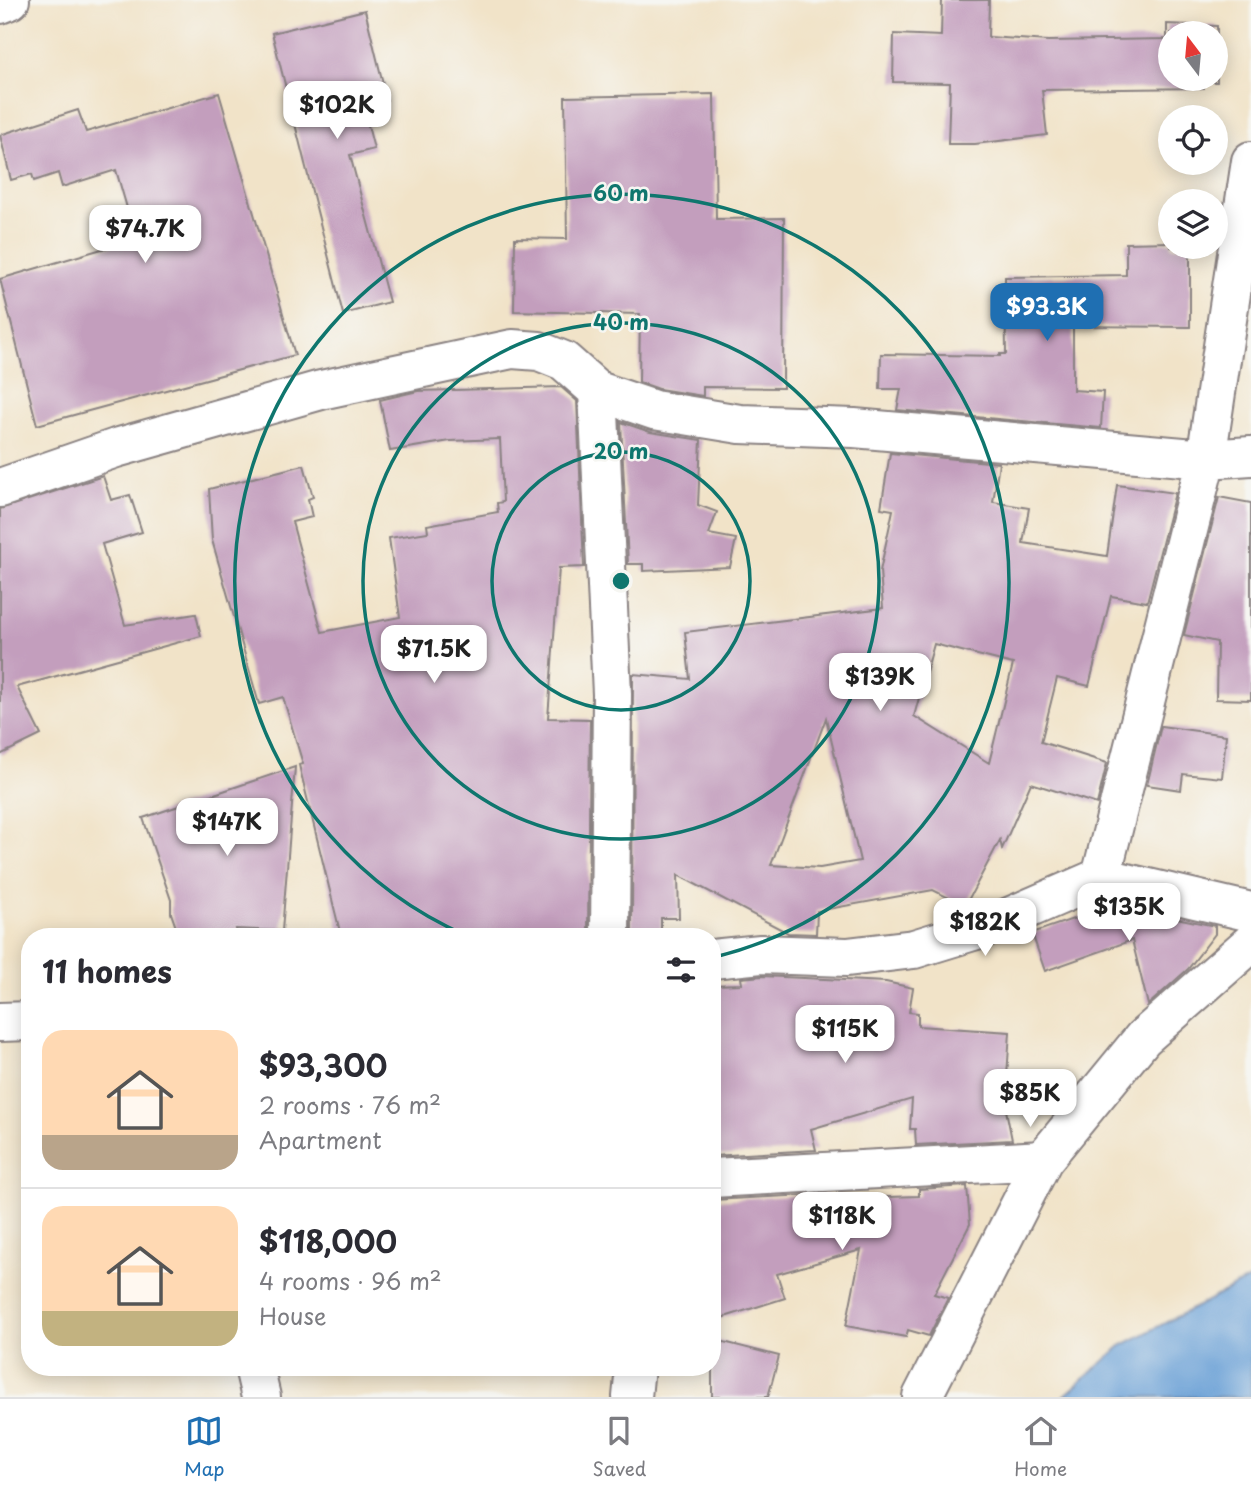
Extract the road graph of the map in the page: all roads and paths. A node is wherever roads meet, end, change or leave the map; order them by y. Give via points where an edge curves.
1 (10, 0) edge
2 (0, 4) edge
3 (1251, 161) edge
4 (598, 391) junction
5 (1251, 456) edge
6 (1206, 459) junction
7 (0, 488) edge
8 (1101, 877) junction
9 (1251, 912) edge
10 (610, 928) edge
11 (1251, 943) edge
12 (721, 958) edge
13 (21, 1022) edge
14 (0, 1023) edge
15 (1042, 1160) junction
16 (721, 1178) edge
17 (256, 1376) edge
18 (634, 1376) edge
19 (261, 1397) edge
20 (632, 1397) edge
21 (922, 1397) edge

1 - 2 street
3 - 6 street
4 - 6 street via 654,410 740,424 854,428
4 - 7 street via 564,361 539,351 512,349 321,390 117,448
4 - 10 street via 612,694
5 - 6 street
6 - 8 street
8 - 9 street
8 - 12 street via 986,927 914,949 847,957 761,954
11 - 15 street via 1143,1038
13 - 14 street
15 - 16 street
15 - 21 street
17 - 19 street
18 - 20 street

